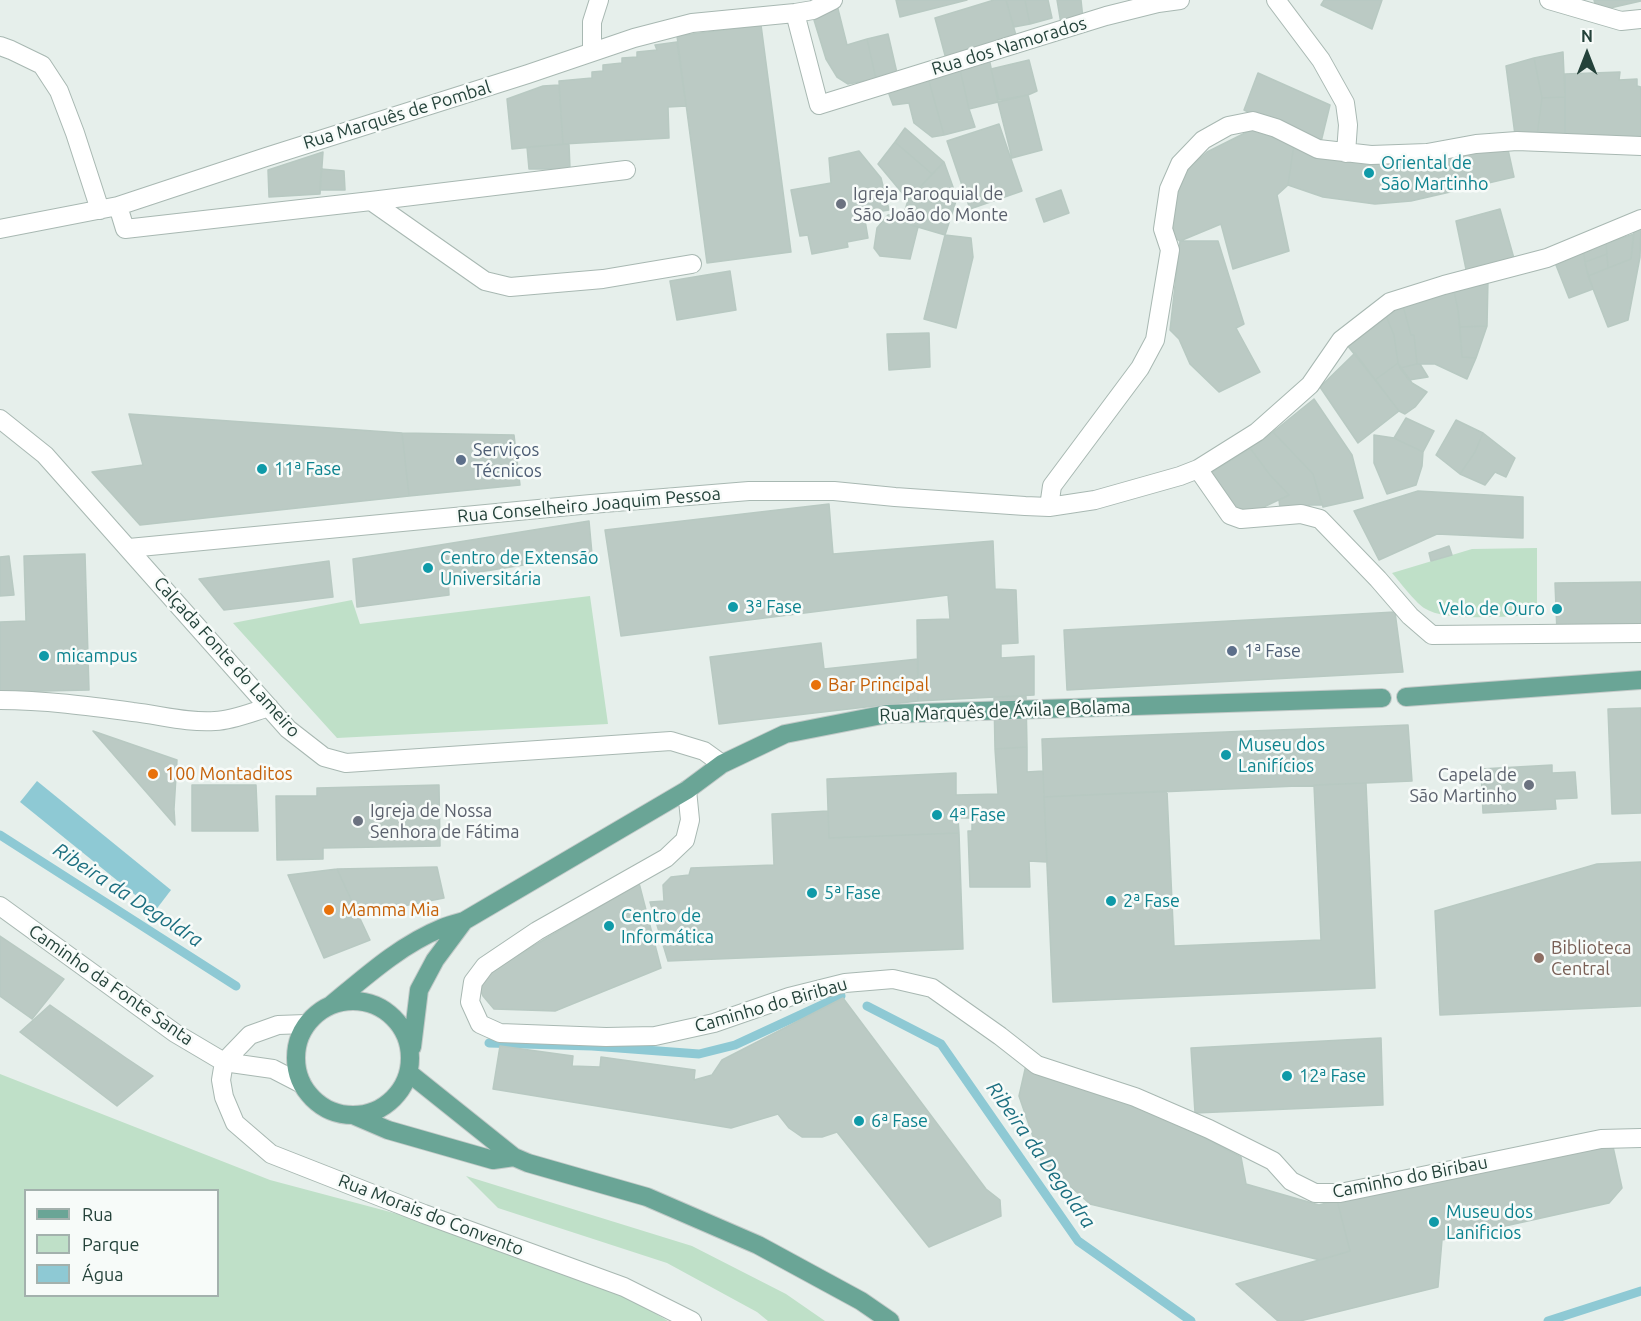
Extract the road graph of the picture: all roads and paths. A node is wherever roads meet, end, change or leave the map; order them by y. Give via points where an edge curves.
1 (599, 0) edge
2 (833, 0) edge
3 (1179, 0) edge
4 (1276, 0) edge
5 (1550, 0) edge
6 (1159, 1) edge
7 (795, 13) junction
8 (1641, 19) edge
9 (0, 46) edge
10 (592, 52) junction
11 (1641, 146) edge
12 (1346, 153) junction
13 (626, 170) dead end
14 (370, 201) junction
15 (109, 208) junction
16 (1641, 219) edge
17 (0, 229) edge
18 (692, 264) dead end
19 (0, 419) edge
20 (1198, 469) junction
21 (1049, 507) junction
22 (129, 548) junction
23 (1641, 633) edge
24 (1641, 680) edge
25 (1406, 697) dead end
26 (1382, 698) dead end
27 (0, 700) edge
28 (269, 707) junction
29 (722, 764) junction
30 (687, 790) junction
31 (0, 906) edge
32 (464, 921) junction
33 (331, 1005) junction
34 (306, 1024) junction
35 (224, 1062) junction
36 (410, 1063) junction
37 (302, 1083) junction
38 (353, 1115) junction
39 (1641, 1138) edge
40 (514, 1158) junction
41 (692, 1321) edge
42 (890, 1321) edge

1 - 10 street via 592,22
2 - 7 street, Rua Marquês de Pombal
3 - 6 street, Rua dos Namorados
4 - 12 street via 1321,60 1346,103
5 - 8 street via 1621,21
6 - 7 street, Rua dos Namorados via 819,105
7 - 10 street, Rua Marquês de Pombal via 692,23
9 - 15 street via 42,65 59,91
10 - 15 street, Rua Marquês de Pombal
11 - 12 street via 1517,141 1427,153
12 - 21 street via 1318,149 1253,121 1228,126 1211,135 1180,164 1169,189 1164,229 1170,250 1155,340 1140,368 1052,486
13 - 14 street
14 - 15 street via 125,229
14 - 18 street via 485,281 510,287 603,279
15 - 17 street, Rua Marquês de Pombal
16 - 20 street, Rua Conselheiro Joaquim Pessoa via 1547,258 1390,302 1341,340 1310,385 1257,432
19 - 22 street, Calçada Fonte do Lameiro via 45,455
20 - 21 street, Rua Conselheiro Joaquim Pessoa via 1095,500
20 - 23 street via 1230,514 1240,519 1301,514 1320,519 1432,635
21 - 22 street, Rua Conselheiro Joaquim Pessoa via 834,490 749,491
22 - 28 street, Calçada Fonte do Lameiro
24 - 25 main road
26 - 29 main road, Rua Marquês de Ávila e Bolama via 886,714 785,734
27 - 28 street via 198,721 232,718
28 - 29 street, Calçada Fonte do Lameiro via 288,729 324,757 346,763 671,741 704,751
29 - 30 main road, Rua Marquês de Ávila e Bolama
30 - 32 main road, Rua Marquês de Ávila e Bolama
30 - 39 street, Caminho do Biribau via 690,820 685,840 666,858 537,931 485,966 473,982 470,1002 480,1024 500,1033 656,1036 714,1023 845,983 893,979 932,988 1037,1065 1135,1097 1209,1129 1273,1161 1291,1181 1315,1193 1340,1193 1601,1139
31 - 35 street, Caminho da Fonte Santa via 175,1034
32 - 33 main road, Rua Marquês de Ávila e Bolama via 405,948
32 - 36 main road, Rua Marquês de Ávila e Bolama via 419,990
33 - 34 main road
33 - 36 main road via 367,1002 384,1009 398,1021 407,1037
34 - 35 street via 278,1025 250,1035
34 - 37 main road via 297,1052
35 - 37 street via 273,1069
35 - 41 street, Rua Morais do Convento via 224,1097 235,1123 271,1154 624,1287
36 - 38 main road via 401,1090 388,1103
36 - 40 main road
37 - 38 main road via 323,1106
38 - 40 main road via 388,1130 493,1160
40 - 42 main road via 647,1197 708,1223 768,1250

